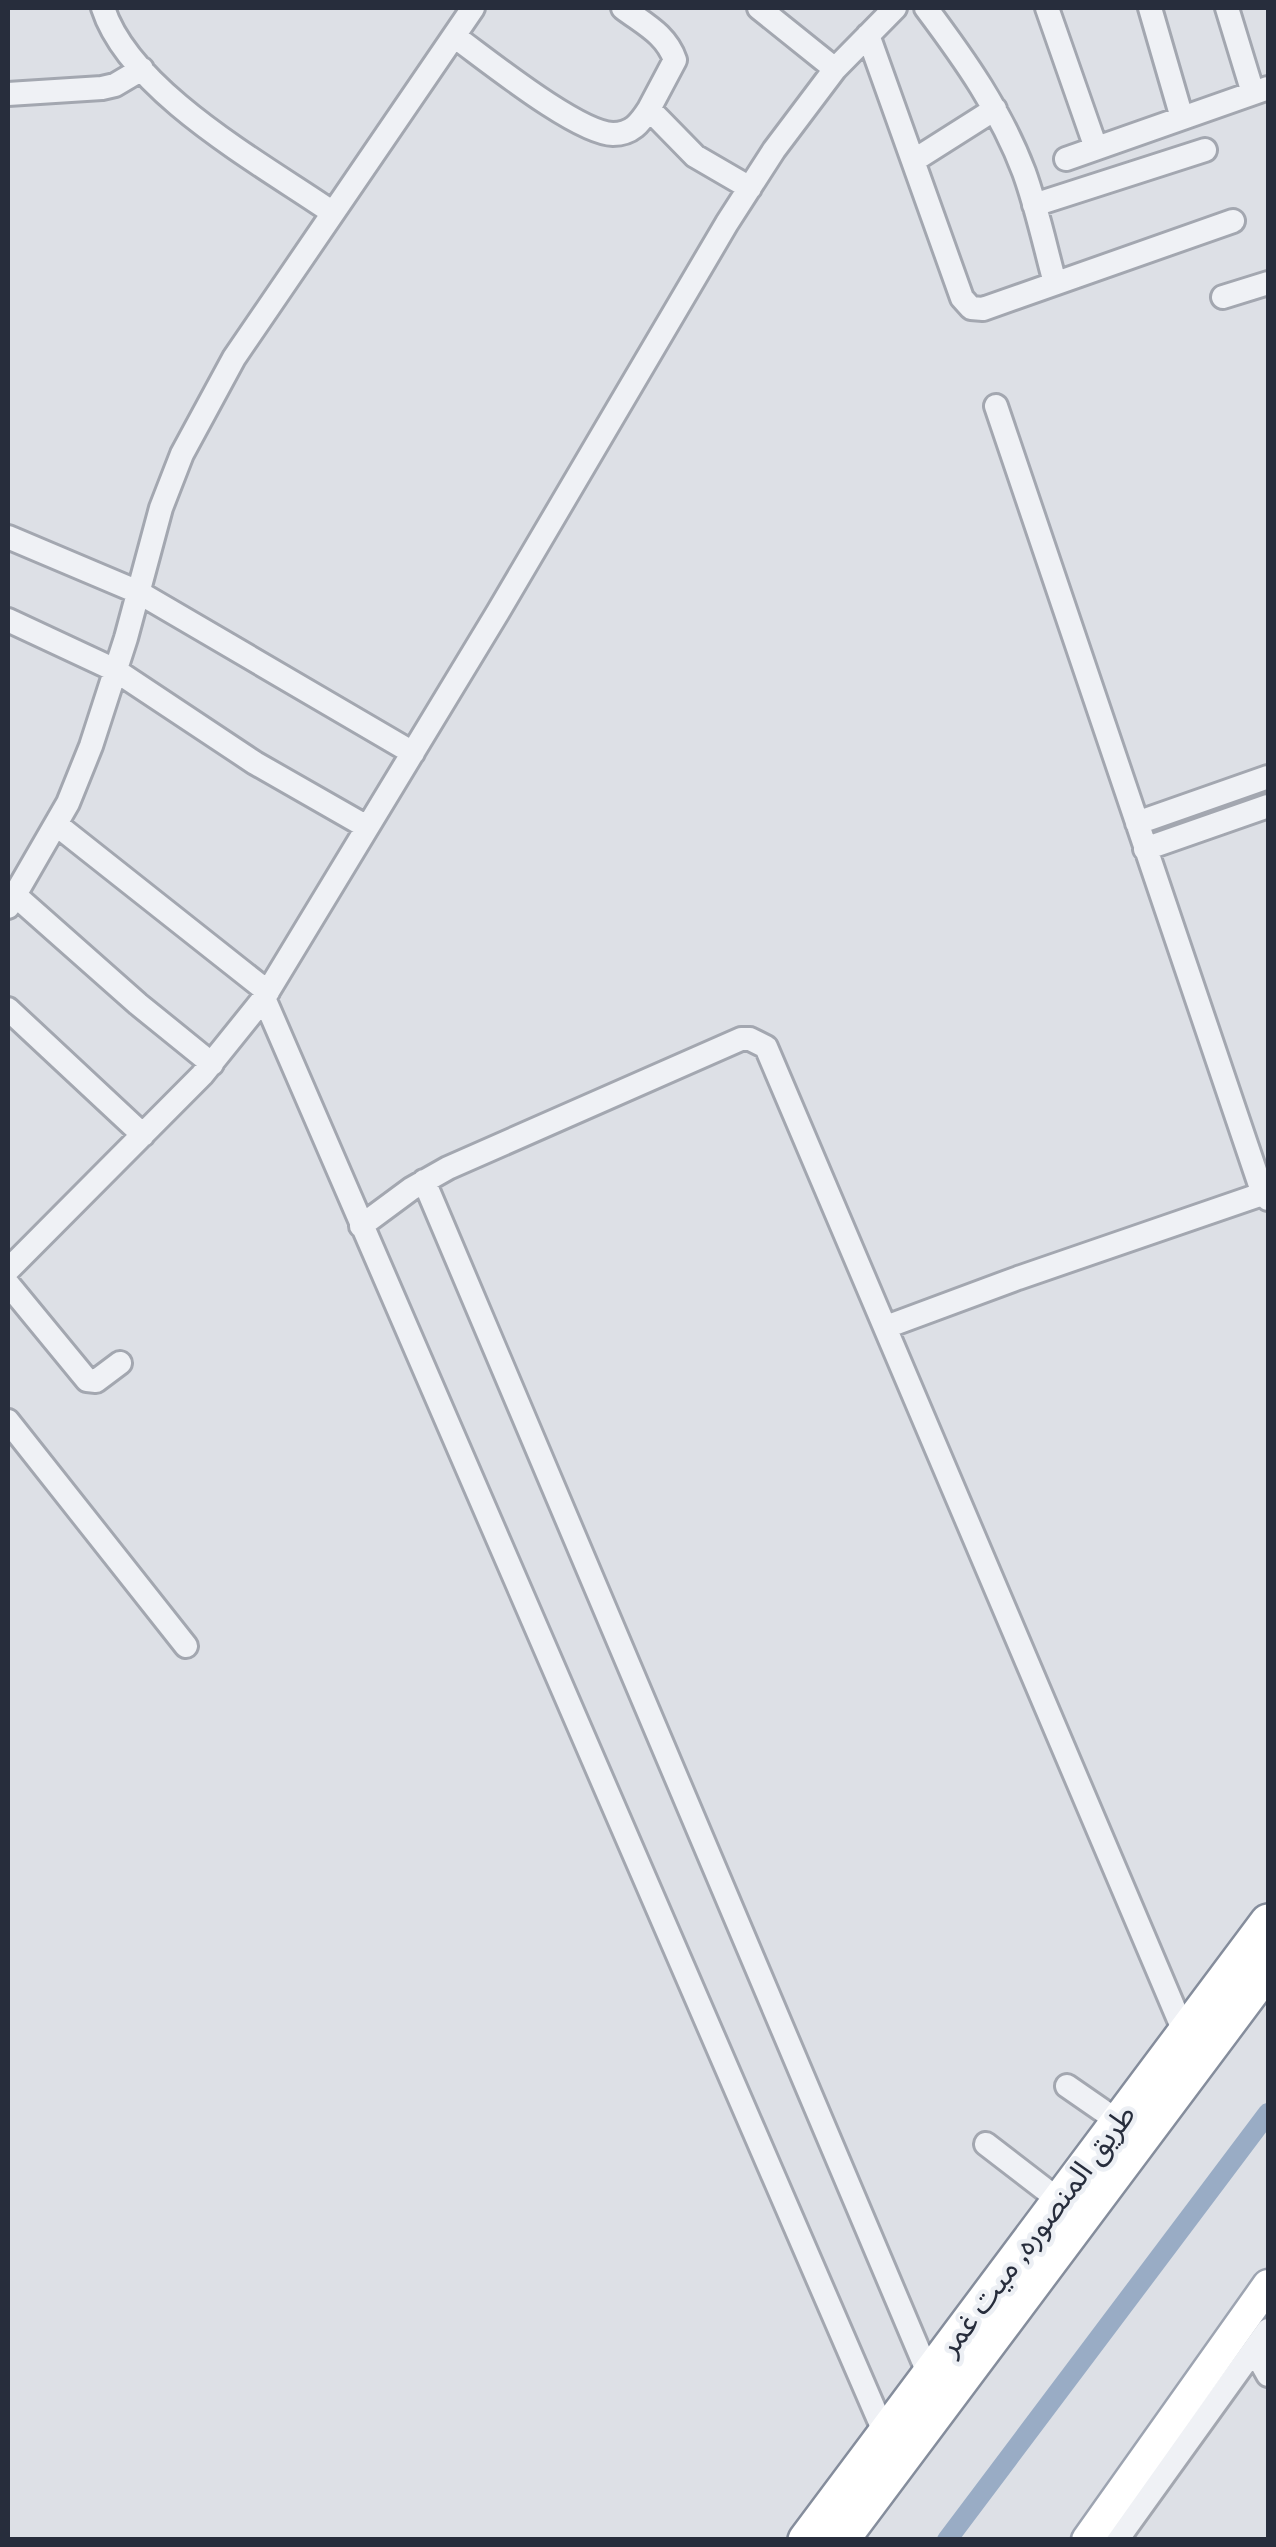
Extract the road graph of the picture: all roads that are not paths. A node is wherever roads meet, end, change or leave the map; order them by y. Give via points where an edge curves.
1 (104, 8) edge
2 (473, 8) edge
3 (623, 8) edge
4 (758, 8) edge
5 (895, 8) edge
6 (926, 8) edge
7 (1047, 8) edge
8 (1150, 8) edge
9 (1226, 8) edge
10 (868, 35) junction
11 (454, 36) junction
12 (142, 69) junction
13 (835, 69) junction
14 (1261, 90) edge
15 (8, 94) edge
16 (649, 109) junction
17 (995, 109) junction
18 (1182, 118) junction
19 (1096, 148) junction
20 (1205, 150) dead end
21 (1066, 159) dead end
22 (913, 160) junction
23 (750, 188) junction
24 (1034, 205) junction
25 (333, 213) junction
26 (1233, 220) dead end
27 (1268, 283) edge
28 (1055, 284) junction
29 (1223, 297) dead end
30 (996, 406) dead end
31 (8, 537) edge
32 (138, 592) junction
33 (8, 620) edge
34 (116, 670) junction
35 (412, 752) junction
36 (1268, 777) edge
37 (1268, 806) edge
38 (1137, 824) junction
39 (57, 825) junction
40 (368, 827) junction
41 (1145, 849) junction
42 (12, 902) edge
43 (266, 995) junction
44 (8, 1009) edge
45 (212, 1064) junction
46 (143, 1135) junction
47 (424, 1182) junction
48 (1266, 1195) edge
49 (360, 1226) junction
50 (10, 1261) edge
51 (8, 1284) edge
52 (886, 1328) junction
53 (120, 1363) dead end
54 (8, 1421) edge
55 (186, 1646) dead end
56 (1268, 1922) edge
57 (1268, 1968) edge
58 (1185, 2034) junction
59 (1067, 2086) dead end
60 (1119, 2122) junction
61 (986, 2144) dead end
62 (1060, 2201) junction
63 (1268, 2285) edge
64 (1268, 2330) edge
65 (1254, 2350) junction
66 (929, 2374) junction
67 (1268, 2375) edge
68 (1216, 2382) junction
69 (886, 2434) junction
70 (806, 2540) edge
71 (840, 2540) edge
72 (1087, 2540) edge
73 (1117, 2540) edge

1 - 12 street via 118,40
2 - 11 street
3 - 16 street via 657,32 675,60
4 - 13 street
5 - 10 street
6 - 17 street
7 - 19 street
8 - 18 street
9 - 14 street
10 - 13 street
10 - 22 street
11 - 16 street via 564,113 608,134 638,126
11 - 25 street
12 - 15 street via 102,88
12 - 25 street via 197,119
13 - 23 street
14 - 18 street
16 - 23 street via 694,156
17 - 22 street
17 - 24 street
18 - 19 street
19 - 21 street
20 - 24 street
22 - 28 street via 971,308
23 - 35 street
24 - 28 street
25 - 32 street via 234,358 182,454
26 - 28 street
27 - 29 street
30 - 38 street
31 - 32 street
32 - 34 street
32 - 35 street
33 - 34 street
34 - 39 street
34 - 40 street
35 - 40 street
36 - 38 street
37 - 41 street
38 - 41 street
39 - 42 street
39 - 43 street
40 - 43 street
41 - 48 street
42 - 45 street
43 - 45 street
43 - 49 street
44 - 46 street
45 - 46 street
46 - 50 street
47 - 49 street
47 - 52 street via 741,1040 759,1042 771,1054
47 - 66 street
48 - 52 street
49 - 69 street
51 - 53 street via 87,1380 96,1382
52 - 58 street
54 - 55 street
56 - 58 highway, طريق المنصوره, ميت غمر
57 - 71 highway, طريق المنصوره, ميت غمر
58 - 60 highway, طريق المنصوره, ميت غمر
59 - 60 street
60 - 62 highway, طريق المنصوره, ميت غمر
61 - 62 street
62 - 66 highway, طريق المنصوره, ميت غمر
63 - 68 main road
64 - 65 street
65 - 67 street
65 - 68 street
66 - 69 highway, طريق المنصوره, ميت غمر
68 - 72 main road
68 - 73 street
69 - 70 highway, طريق المنصوره, ميت غمر

